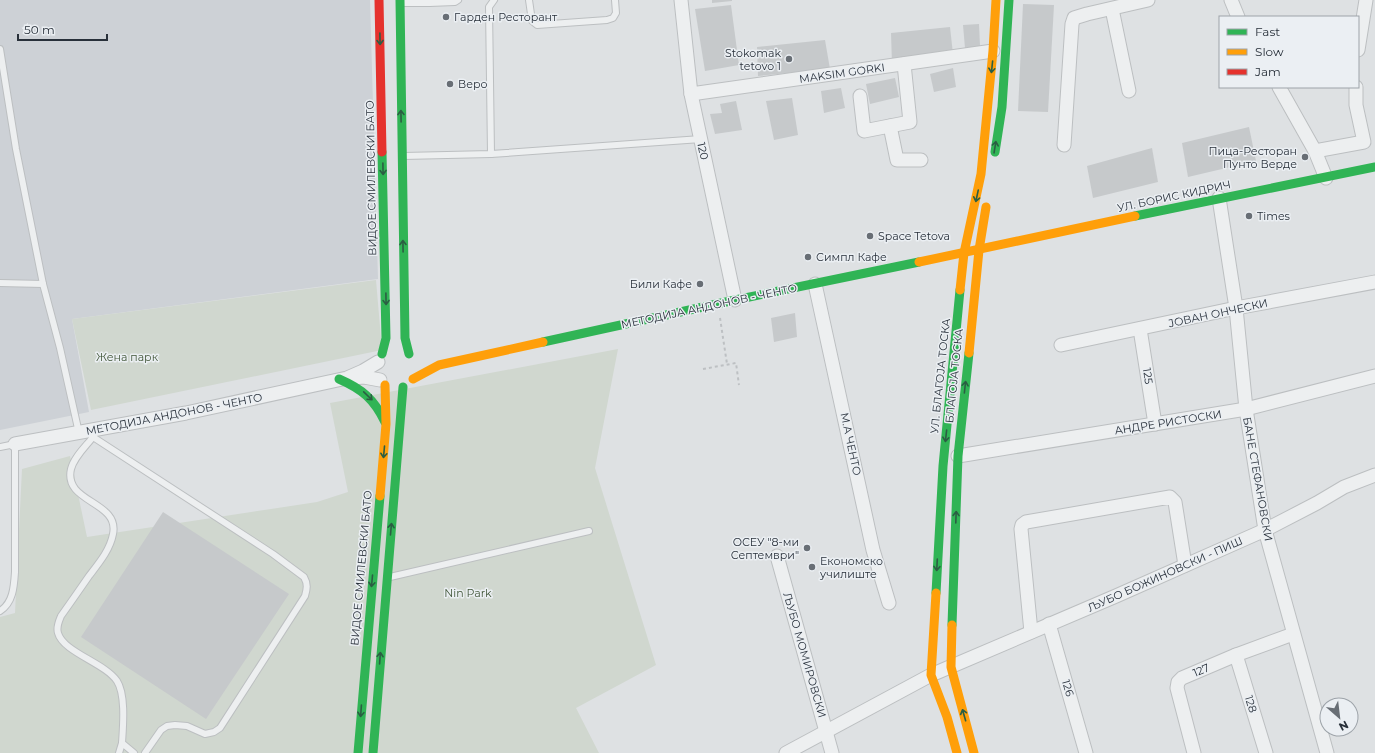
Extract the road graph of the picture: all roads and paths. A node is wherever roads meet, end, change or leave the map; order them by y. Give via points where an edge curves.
1 (379, 0) edge
2 (458, 0) edge
3 (494, 0) edge
4 (529, 0) edge
5 (615, 0) edge
6 (681, 0) edge
7 (996, 0) edge
8 (1009, 0) edge
9 (1148, 0) edge
10 (1231, 0) edge
11 (1366, 0) edge
12 (429, 1) edge
13 (400, 2) edge
14 (1112, 9) junction
15 (1238, 16) edge
16 (1359, 44) edge
17 (0, 49) edge
18 (993, 51) junction
19 (904, 64) junction
20 (1280, 88) edge
21 (1356, 88) edge
22 (1129, 90) dead end
23 (691, 94) junction
24 (860, 96) dead end
25 (890, 126) junction
26 (701, 139) junction
27 (1064, 145) dead end
28 (1314, 151) junction
29 (492, 154) junction
30 (402, 156) junction
31 (921, 160) dead end
32 (993, 161) dead end
33 (1375, 167) edge
34 (1326, 178) junction
35 (1219, 198) junction
36 (987, 199) dead end
37 (979, 250) junction
38 (964, 253) junction
39 (1375, 282) edge
40 (0, 283) edge
41 (43, 284) junction
42 (815, 284) junction
43 (735, 300) junction
44 (1236, 308) junction
45 (720, 316) dead end
46 (1140, 329) junction
47 (1061, 345) dead end
48 (380, 358) junction
49 (417, 360) junction
50 (727, 364) junction
51 (439, 365) junction
52 (703, 369) dead end
53 (1375, 376) edge
54 (343, 378) junction
55 (413, 379) junction
56 (383, 383) junction
57 (740, 385) dead end
58 (403, 387) junction
59 (1246, 409) junction
60 (386, 424) junction
61 (1155, 424) junction
62 (88, 434) junction
63 (16, 444) junction
64 (0, 448) edge
65 (958, 456) junction
66 (1375, 475) edge
67 (1264, 530) junction
68 (589, 531) dead end
69 (777, 556) dead end
70 (1185, 565) junction
71 (387, 578) junction
72 (889, 603) dead end
73 (0, 611) edge
74 (1049, 624) junction
75 (1031, 632) junction
76 (1293, 634) junction
77 (1236, 655) junction
78 (951, 667) junction
79 (931, 675) junction
80 (826, 731) junction
81 (122, 743) junction
82 (119, 753) edge
83 (134, 753) edge
84 (145, 753) edge
85 (358, 753) edge
86 (373, 753) edge
87 (786, 753) edge
88 (832, 753) edge
89 (957, 753) edge
90 (974, 753) edge
91 (1086, 753) edge
92 (1194, 753) edge
93 (1266, 753) edge
94 (1327, 753) edge

1 -> 48 street, ВИДОЕ СМИЛЕВСКИ БАТО via 386,319 386,338
2 - 12 lane
3 - 29 lane via 489,7
4 - 5 lane via 532,21 537,25 607,20 613,18 616,13
6 - 23 street, 120
7 - 18 street, УЛ. БЛАГОЈА ТОСКА
32 -> 8 street via 1002,107
9 - 14 street
10 - 15 street
11 - 16 street
12 - 13 lane
30 -> 13 street
14 - 22 street
14 - 27 street via 1074,18
17 - 41 lane via 16,149
18 - 19 street, MAKSIM GORKI
18 -> 38 street, УЛ. БЛАГОЈА ТОСКА via 981,174
19 - 23 street, MAKSIM GORKI
19 - 25 street via 910,122
20 - 28 street
21 - 28 street via 1356,105 1364,142
23 - 26 street, 120
24 - 25 street via 864,131
25 - 31 street via 897,160
26 - 29 lane
26 - 43 street, 120
28 - 34 street
29 - 30 lane
49 -> 30 street via 405,338
33 - 34 street, УЛ. БОРИС КИДРИЧ
34 - 35 street, УЛ. БОРИС КИДРИЧ
35 - 37 street, УЛ. БОРИС КИДРИЧ
35 - 44 street, БАНЕ СТЕФАНОВСКИ
36 - 37 street, БЛАГОЈА ТОСКА
37 - 38 street, МЕТОДИЈА АНДОНОВ - ЧЕНТО
65 -> 37 street, БЛАГОЈА ТОСКА
38 - 42 street, МЕТОДИЈА АНДОНОВ - ЧЕНТО
38 -> 79 street, УЛ. БЛАГОЈА ТОСКА via 943,466
39 - 44 street, ЈОВАН ОНЧЕСКИ
40 - 41 lane
41 - 62 lane via 60,348
42 - 43 street, МЕТОДИЈА АНДОНОВ - ЧЕНТО
42 - 72 street, М.А ЧЕНТО via 873,550
43 - 51 street, МЕТОДИЈА АНДОНОВ - ЧЕНТО
44 - 46 street, ЈОВАН ОНЧЕСКИ
44 - 59 street, БАНЕ СТЕФАНОВСКИ
45 - 50 path
46 - 47 street, ЈОВАН ОНЧЕСКИ
46 - 61 street, 125
48 - 49 street via 389,350 396,349 403,350
48 - 54 street, МЕТОДИЈА АНДОНОВ - ЧЕНТО via 363,371
48 - 56 street via 376,368
49 - 51 street, МЕТОДИЈА АНДОНОВ - ЧЕНТО
49 - 55 street
50 - 52 path
50 - 57 path via 736,363
51 - 55 street, МЕТОДИЈА АНДОНОВ - ЧЕНТО
53 - 59 street, АНДРЕ РИСТОСКИ
54 - 56 street, МЕТОДИЈА АНДОНОВ - ЧЕНТО via 364,378
54 -> 60 street via 369,396
54 - 62 street, МЕТОДИЈА АНДОНОВ - ЧЕНТО
55 - 58 street
56 - 58 street via 397,388
56 - 60 street, ВИДОЕ СМИЛЕВСКИ БАТО
71 -> 58 street
59 - 61 street, АНДРЕ РИСТОСКИ
59 - 67 street, БАНЕ СТЕФАНОВСКИ
60 -> 85 street, ВИДОЕ СМИЛЕВСКИ БАТО
61 - 65 street, АНДРЕ РИСТОСКИ
62 - 63 street, МЕТОДИЈА АНДОНОВ - ЧЕНТО
62 - 81 lane via 71,468 70,482 74,489 109,514 114,524 114,534 108,551 61,616 57,624 58,634 64,643 110,673 118,683 124,717
62 - 84 lane via 273,554 307,582 306,596 220,728 205,734 187,726 168,726 161,730
63 - 64 lane, МЕТОДИЈА АНДОНОВ - ЧЕНТО
63 - 73 lane via 14,583 9,603
78 -> 65 street, БЛАГОЈА ТОСКА
66 - 67 street, ЉУБО БОЖИНОВСКИ - ПИШ via 1344,487
67 - 70 street, ЉУБО БОЖИНОВСКИ - ПИШ
67 - 76 street, БАНЕ СТЕФАНОВСКИ
68 - 71 lane
69 - 80 street, ЉУБО МОМИРОВСКИ
70 - 74 street, ЉУБО БОЖИНОВСКИ - ПИШ
70 - 75 street via 1175,502 1170,497 1026,522 1021,529
86 -> 71 street
74 - 75 street, ЉУБО БОЖИНОВСКИ - ПИШ
74 - 91 street, 126
75 - 78 street, ЉУБО БОЖИНОВСКИ - ПИШ
76 - 77 street, 127
76 - 94 street, БАНЕ СТЕФАНОВСКИ
77 - 92 street, 127 via 1178,682 1177,688
77 - 93 street, 128
78 - 79 street, ЉУБО БОЖИНОВСКИ - ПИШ
90 -> 78 street, БЛАГОЈА ТОСКА
79 - 80 street, ЉУБО БОЖИНОВСКИ - ПИШ
79 - 89 street, УЛ. БЛАГОЈА ТОСКА
80 - 87 street, ЉУБО БОЖИНОВСКИ - ПИШ
80 - 88 street, ЉУБО МОМИРОВСКИ
81 - 82 lane
81 - 83 lane

